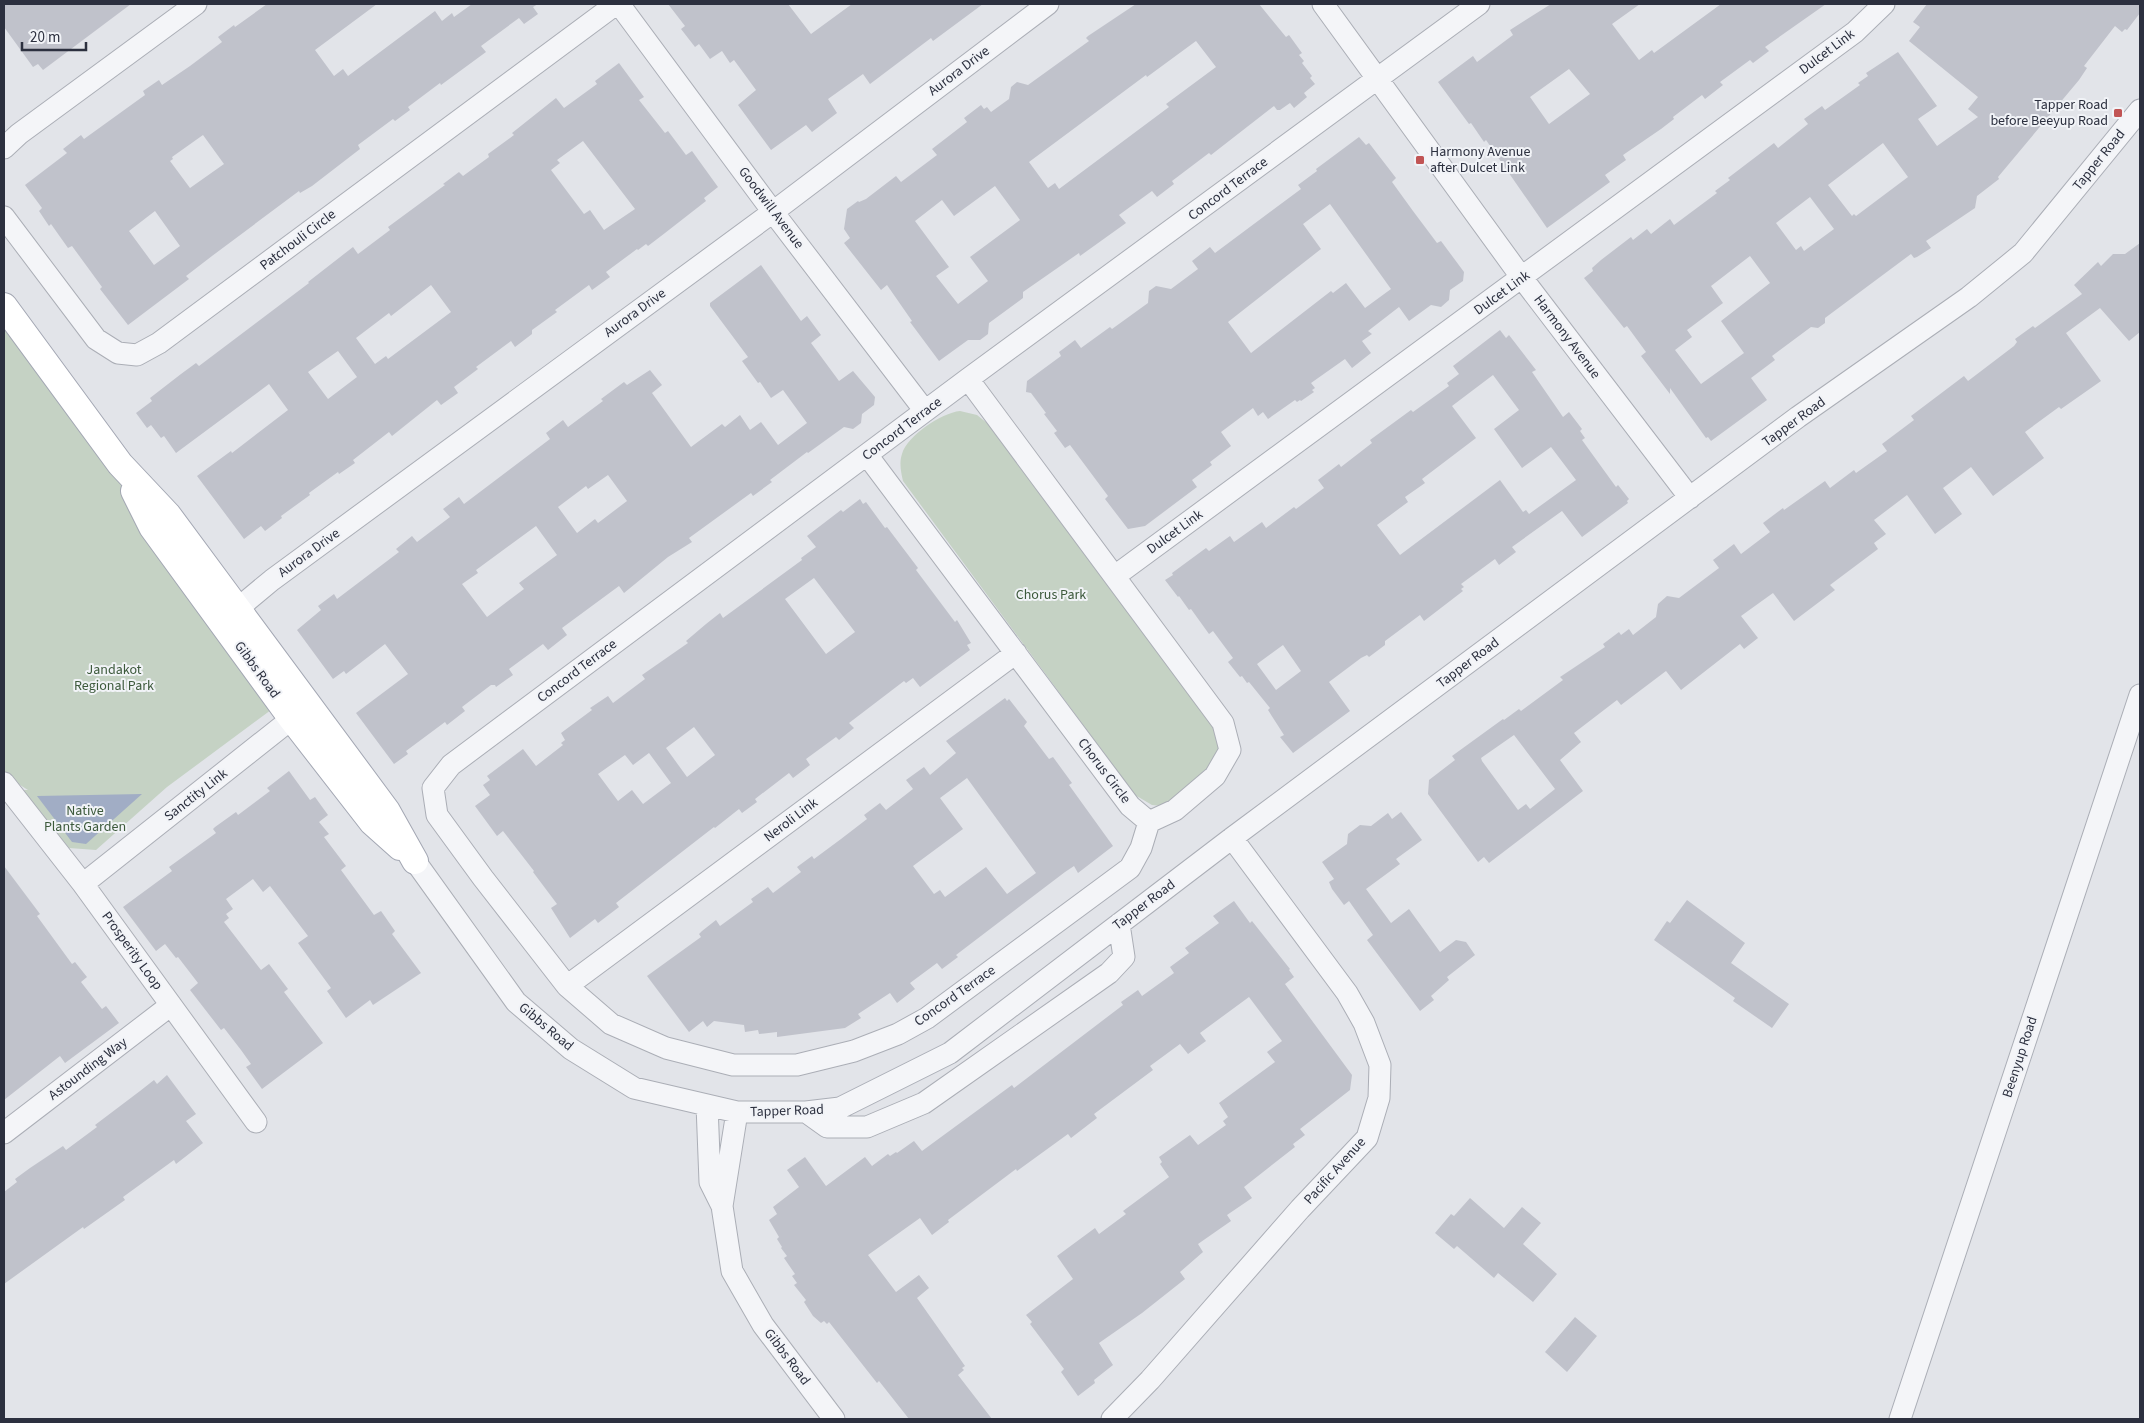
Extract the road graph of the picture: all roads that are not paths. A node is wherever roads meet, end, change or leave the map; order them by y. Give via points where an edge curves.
1 (196, 4) edge
2 (618, 4) edge
3 (1048, 4) edge
4 (1323, 4) edge
5 (1479, 4) edge
6 (1884, 4) edge
7 (1378, 77) junction
8 (2140, 110) edge
9 (4, 148) edge
10 (773, 212) junction
11 (4, 217) edge
12 (1522, 278) junction
13 (4, 306) edge
14 (968, 379) junction
15 (925, 411) junction
16 (867, 454) junction
17 (1690, 498) junction
18 (1114, 576) junction
19 (229, 615) junction
20 (1016, 653) junction
21 (2140, 695) edge
22 (300, 712) junction
23 (4, 783) edge
24 (1149, 822) junction
25 (1232, 838) junction
26 (415, 861) joint
27 (83, 884) junction
28 (1120, 924) junction
29 (567, 986) junction
30 (171, 1005) junction
31 (707, 1105) junction
32 (737, 1112) junction
33 (806, 1112) junction
34 (256, 1122) dead end
35 (4, 1133) edge
36 (722, 1206) junction
37 (834, 1419) edge
38 (1112, 1419) edge
39 (1900, 1419) edge

1 - 9 street
2 - 10 street, Goodwill Avenue
2 - 11 street, Patchouli Circle via 137,355 118,353 96,339
3 - 10 street, Aurora Drive
4 - 7 street, Harmony Avenue
5 - 7 street, Concord Terrace
6 - 12 street, Dulcet Link via 1855,32
7 - 12 street, Harmony Avenue
7 - 14 street, Concord Terrace
8 - 17 street, Tapper Road via 2022,253 1969,297 1798,417
10 - 15 street, Goodwill Avenue
10 - 19 street, Aurora Drive via 272,580
12 - 17 street, Harmony Avenue
12 - 18 street, Dulcet Link
13 - 19 main road, Gibbs Road via 120,464 168,516
14 - 15 street, Concord Terrace
14 - 18 street
15 - 16 street, Concord Terrace
16 - 20 street, Chorus Circle
16 - 29 street, Concord Terrace via 451,765 433,788 437,815
17 - 25 street, Tapper Road
18 - 24 street via 1223,723 1230,750 1215,776 1175,810
19 - 22 main road, Gibbs Road
20 - 24 street, Chorus Circle via 1130,806
20 - 29 street, Neroli Link
21 - 39 street, Beenyup Road
22 - 26 main road, Gibbs Road via 387,811
22 - 27 street, Sanctity Link
23 - 27 street, Prosperity Loop
24 - 29 street, Concord Terrace via 1141,848 1130,868 927,1018 898,1034 854,1051 797,1065 733,1065 666,1048 611,1024
25 - 28 street, Tapper Road
25 - 38 street, Pacific Avenue via 1347,993 1380,1065 1379,1098 1367,1138
26 - 31 street, Gibbs Road via 516,1002 571,1050 634,1088
27 - 30 street, Prosperity Loop
28 - 33 street, Tapper Road via 950,1054 840,1108
28 - 33 street via 1124,957 1109,974 924,1103 867,1127 827,1127
30 - 34 street, Prosperity Loop
30 - 35 street, Astounding Way
31 - 32 street, Gibbs Road
31 - 36 street, Gibbs Road via 710,1182
32 - 33 street, Tapper Road
32 - 36 street, Gibbs Road
36 - 37 street, Gibbs Road via 732,1271 763,1325

